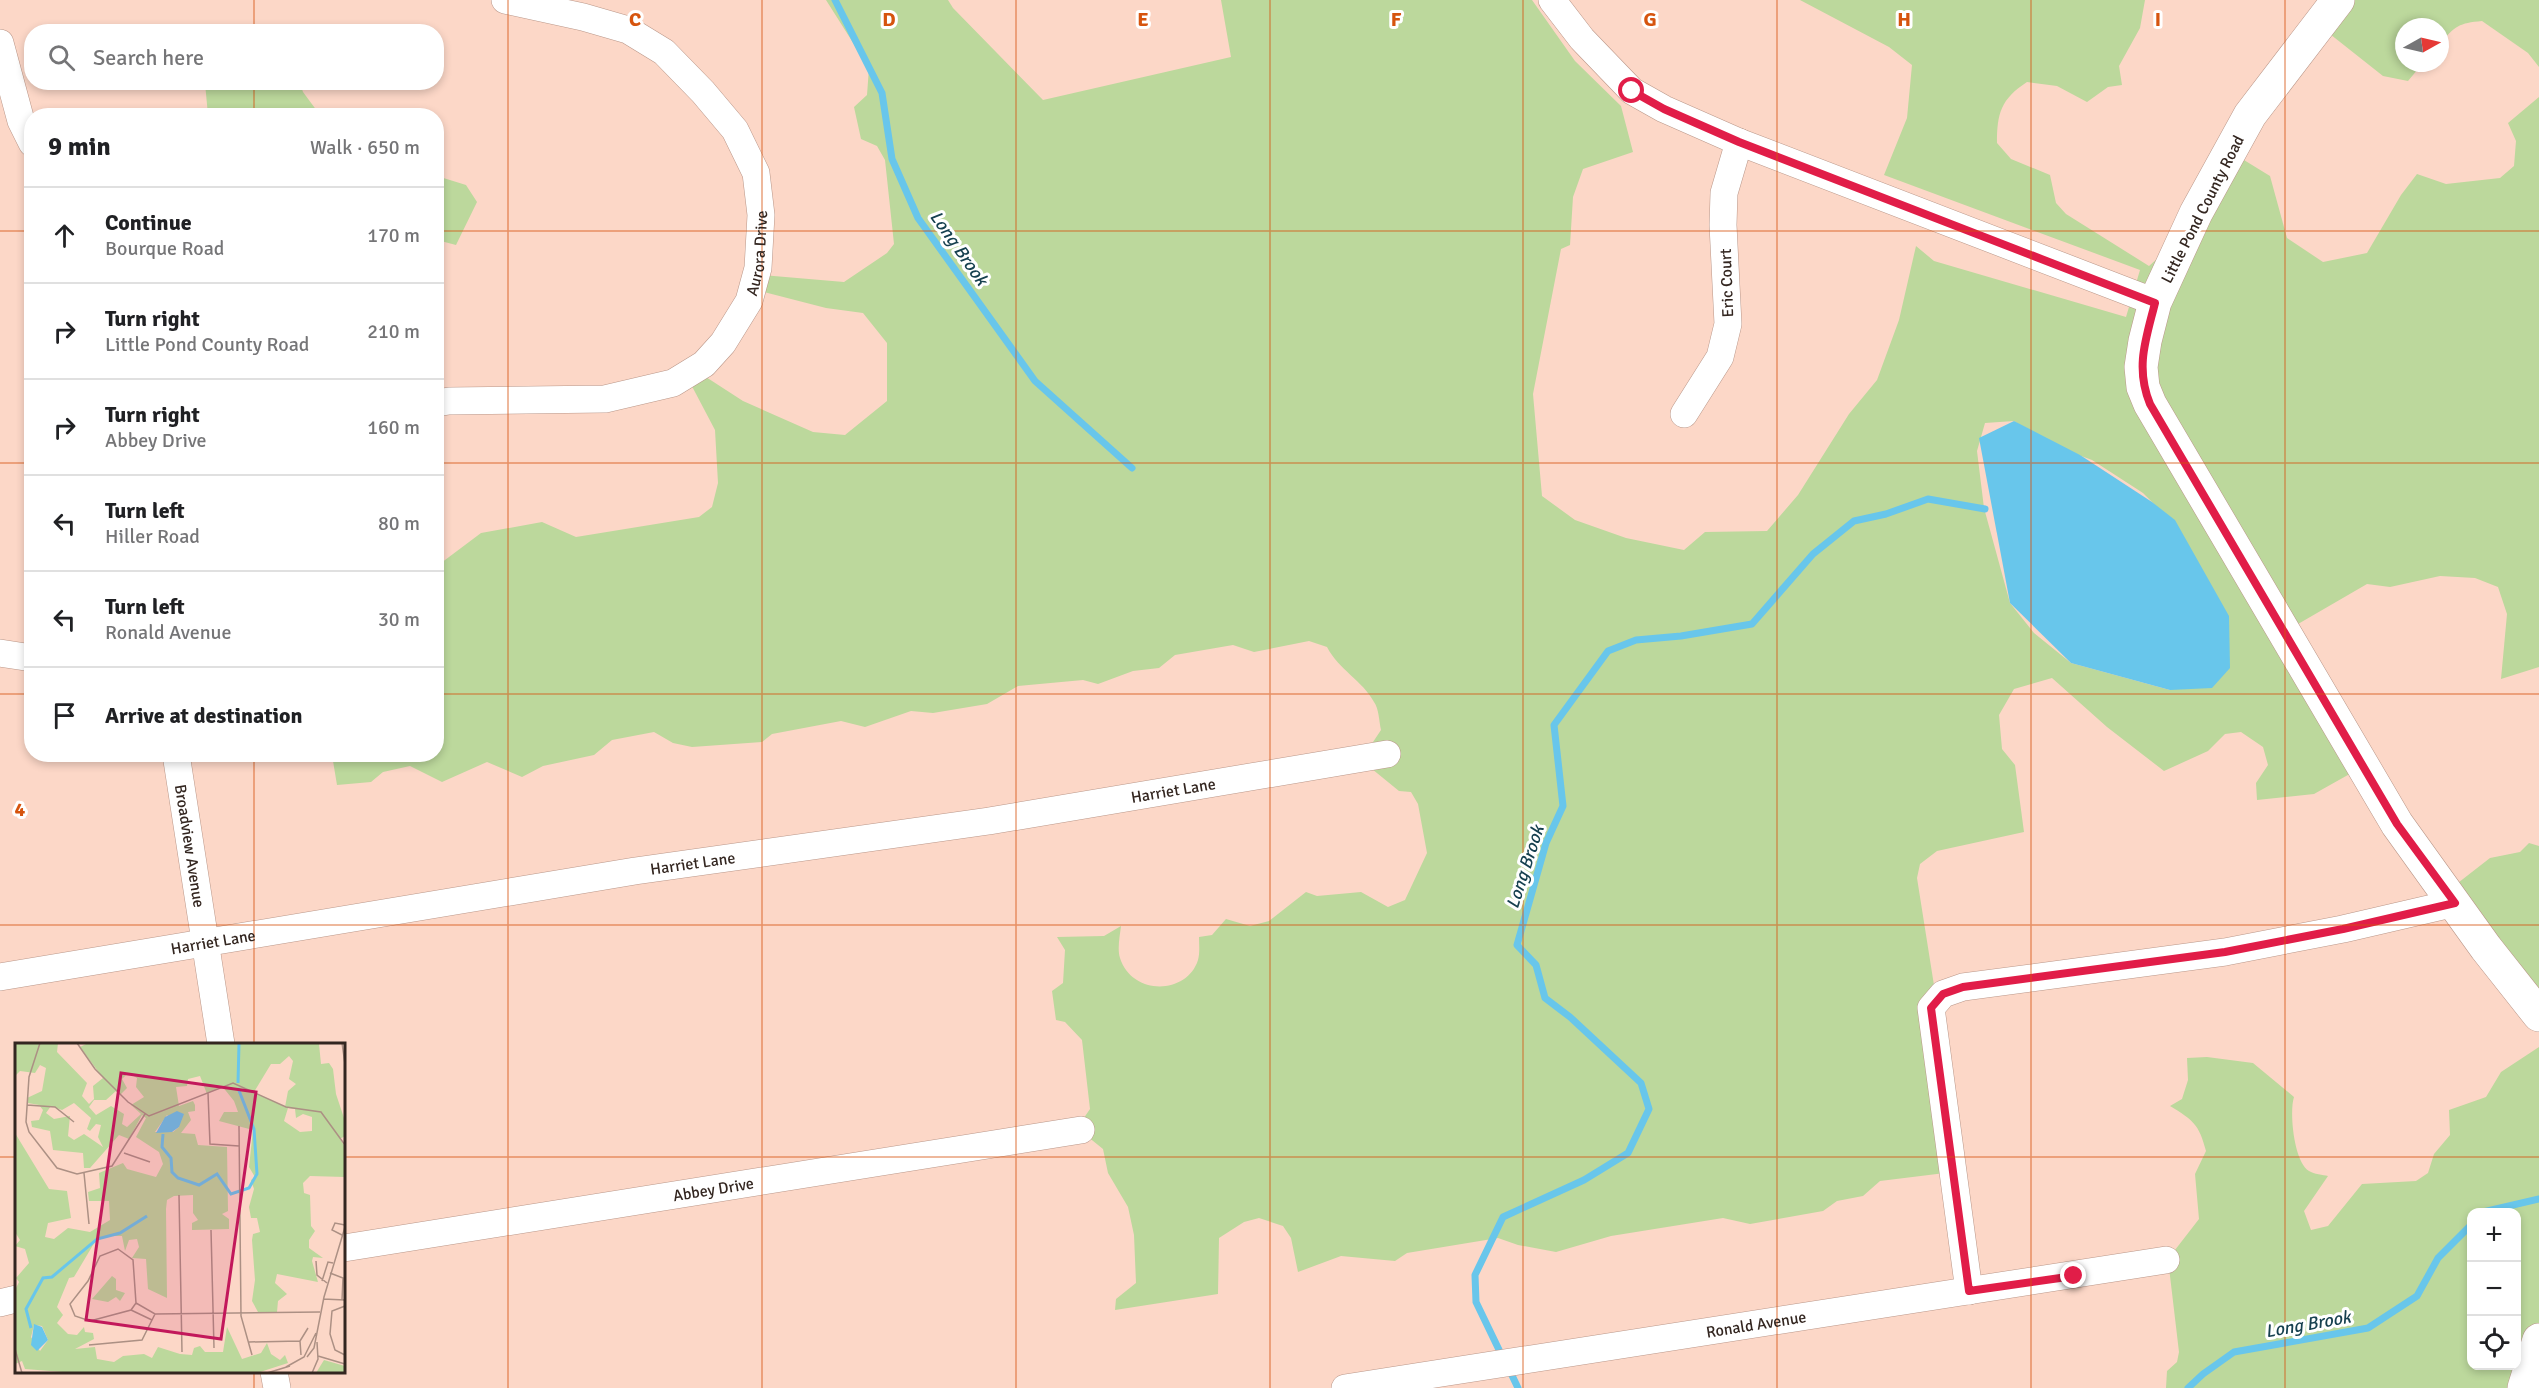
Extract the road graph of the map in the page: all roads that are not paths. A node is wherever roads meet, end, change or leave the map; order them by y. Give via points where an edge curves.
1 (505, 0) edge
2 (1552, 0) edge
3 (2338, 0) edge
4 (0, 43) edge
5 (24, 127) edge
6 (1739, 142) junction
7 (2155, 303) junction
8 (444, 402) edge
9 (1684, 414) dead end
10 (0, 653) edge
11 (24, 657) edge
12 (1387, 754) dead end
13 (177, 762) edge
14 (2455, 903) junction
15 (205, 942) junction
16 (0, 977) edge
17 (2539, 1015) edge
18 (221, 1043) edge
19 (1081, 1130) dead end
20 (345, 1248) edge
21 (2166, 1260) dead end
22 (1969, 1291) junction
23 (15, 1299) edge
24 (0, 1303) edge
25 (2539, 1340) edge
26 (274, 1373) edge
27 (277, 1388) edge
28 (1345, 1388) edge
29 (2524, 1388) edge

1 - 8 street, Aurora Drive via 628,30 664,51 703,92 735,130 756,174 761,215 758,268 748,301 723,343 704,364 674,383 604,399
2 - 6 street via 1582,39 1632,91
3 - 7 street, Little Pond County Road via 2250,115 2196,213
4 - 5 street
6 - 7 street
6 - 9 street, Eric Court via 1724,193 1728,324 1720,357
7 - 14 street, Little Pond County Road via 2141,367 2150,404 2397,824
10 - 11 street
12 - 15 street, Harriet Lane via 989,821 636,871
13 - 15 street, Broadview Avenue
14 - 17 street, Little Pond County Road
14 - 22 street via 2225,952 1963,987 1943,994 1931,1008
15 - 16 street, Harriet Lane
15 - 18 street, Broadview Avenue
19 - 20 street, Abbey Drive
21 - 22 street, Ronald Avenue
22 - 28 street, Ronald Avenue
23 - 24 street
25 - 29 street
26 - 27 street

